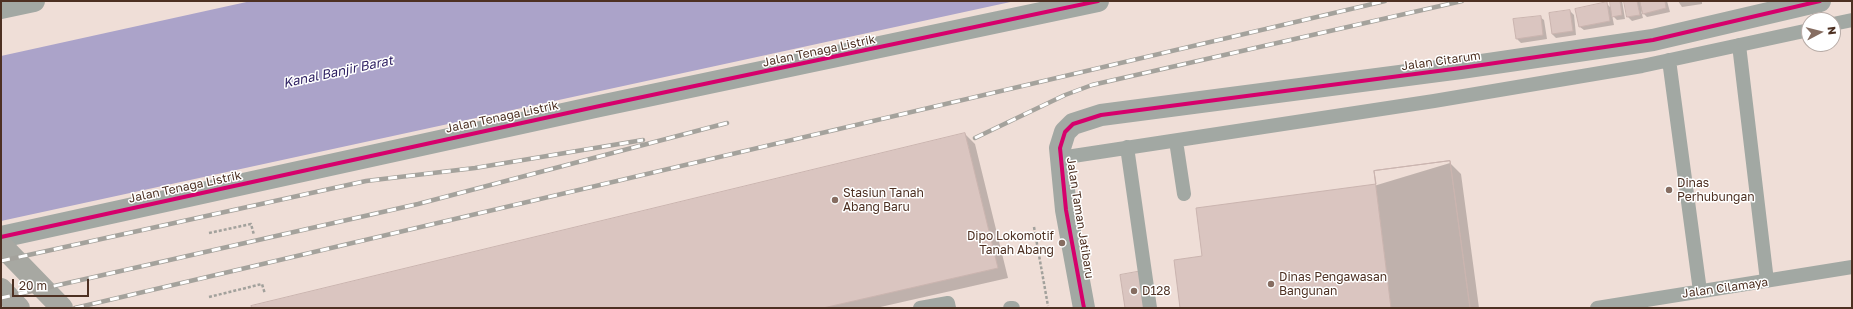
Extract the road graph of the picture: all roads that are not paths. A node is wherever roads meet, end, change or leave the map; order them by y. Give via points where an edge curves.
1 (34, 1) edge
2 (1098, 1) edge
3 (1820, 1) edge
4 (1, 8) edge
5 (1852, 20) edge
6 (1841, 22) edge
7 (1801, 32) edge
8 (1739, 45) junction
9 (1669, 60) junction
10 (1065, 132) joint
11 (1176, 141) junction
12 (1127, 148) junction
13 (1060, 158) junction
14 (1184, 194) dead end
15 (1, 237) edge
16 (1, 245) edge
17 (1852, 267) edge
18 (1767, 281) junction
19 (1, 290) edge
20 (1700, 290) junction
21 (19, 308) edge
22 (62, 308) edge
23 (920, 308) edge
24 (949, 308) edge
25 (1084, 308) edge
26 (1150, 308) edge
27 (1597, 308) edge

1 - 4 street
2 - 15 street, Jalan Tenaga Listrik via 595,107
3 - 10 street, Jalan Citarum via 1653,40 1101,115 1074,124
5 - 6 lane
7 - 8 lane
8 - 9 lane
8 - 18 lane
9 - 11 lane via 1434,101
9 - 20 lane
10 - 13 street, Jalan Taman Jatibaru via 1061,139
11 - 12 lane
11 - 14 lane
12 - 13 lane
12 - 26 lane
13 - 25 street, Jalan Taman Jatibaru via 1066,210
16 - 22 main road
17 - 18 lane, Jalan Cilamaya
18 - 20 lane, Jalan Cilamaya
19 - 21 main road
20 - 27 lane, Jalan Cilamaya
23 - 24 lane via 948,303

